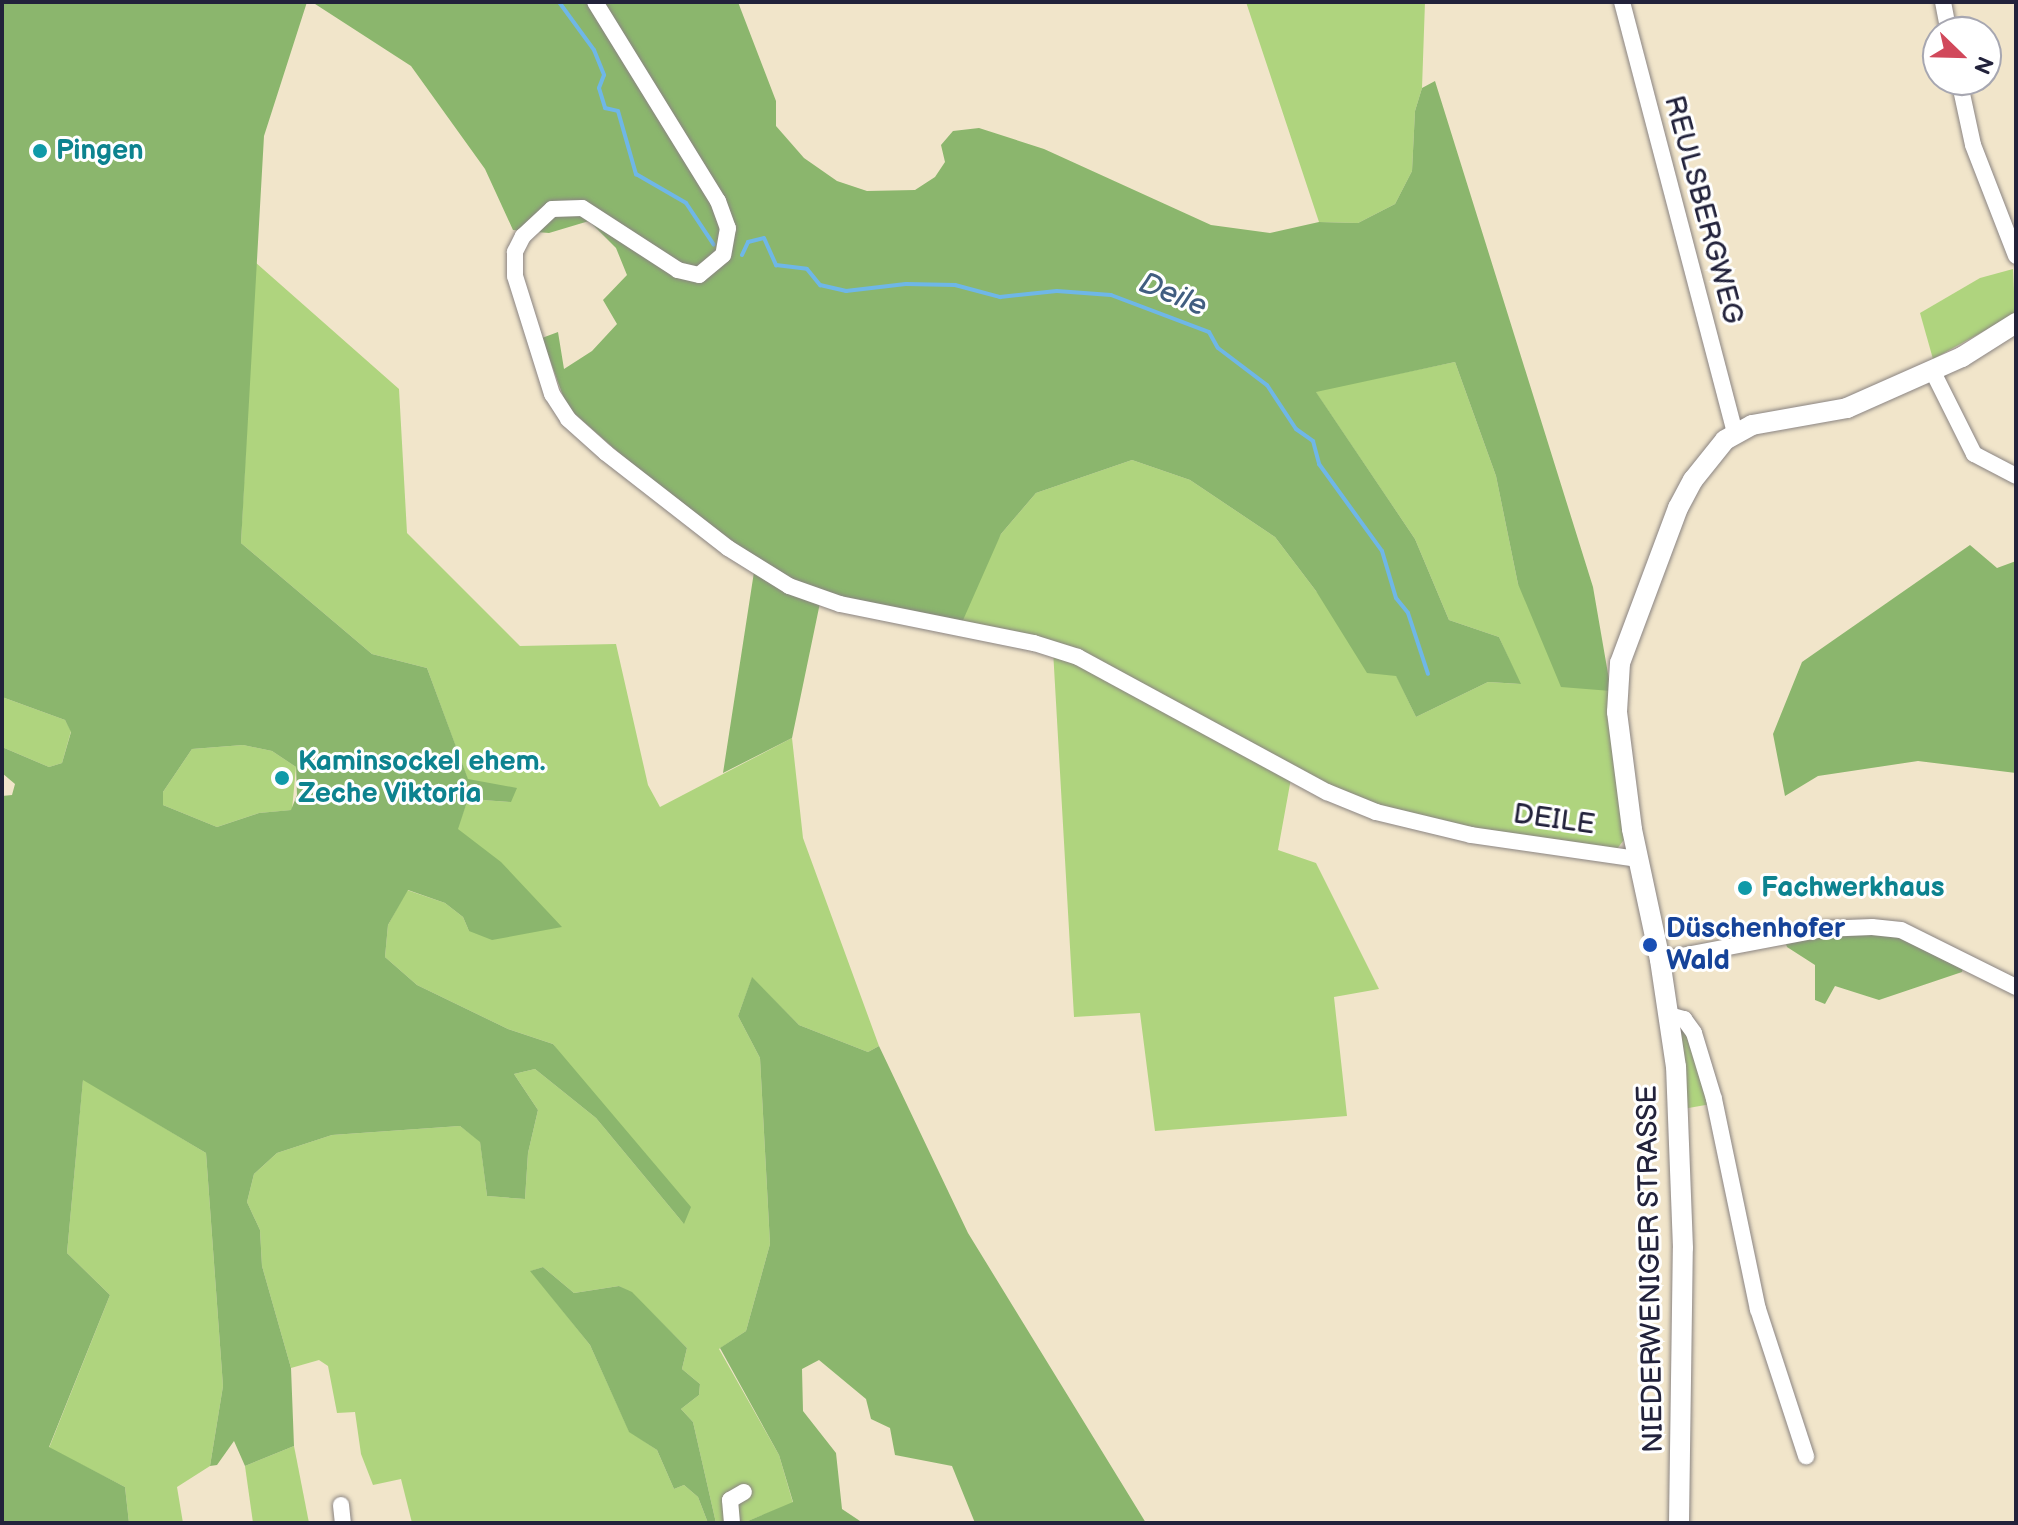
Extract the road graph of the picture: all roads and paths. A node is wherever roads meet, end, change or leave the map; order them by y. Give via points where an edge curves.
1 (595, 2) edge
2 (1622, 2) edge
3 (1962, 96) edge
4 (2016, 256) edge
5 (2016, 323) edge
6 (1932, 370) junction
7 (1735, 432) junction
8 (2016, 476) edge
9 (1637, 859) junction
10 (1660, 960) junction
11 (2016, 987) edge
12 (1669, 1015) junction
13 (1806, 1456) dead end
14 (744, 1492) dead end
15 (341, 1505) dead end
16 (343, 1523) edge
17 (732, 1523) edge
18 (1679, 1523) edge

1 - 9 street, DEILE via 718,201 728,228 723,255 699,275 678,270 582,208 552,209 523,236 515,252 515,276 552,394 568,419 606,453 728,548 789,586 840,604 1034,643 1078,657 1319,788 1376,812 1471,835
2 - 7 street, REULSBERGWEG
3 - 4 street via 1973,145
5 - 6 street
6 - 7 street via 1833,413
6 - 8 street via 1974,454
7 - 9 street, NIEDERWENIGER STRASSE via 1703,465 1678,508 1620,663 1617,712
9 - 10 street, NIEDERWENIGER STRASSE
10 - 11 street via 1822,929 1882,928 1901,930
10 - 12 street, NIEDERWENIGER STRASSE
12 - 13 street via 1684,1019 1694,1033 1714,1099 1758,1309
12 - 18 street, NIEDERWENIGER STRASSE via 1683,1248
14 - 17 street via 730,1500
15 - 16 street

